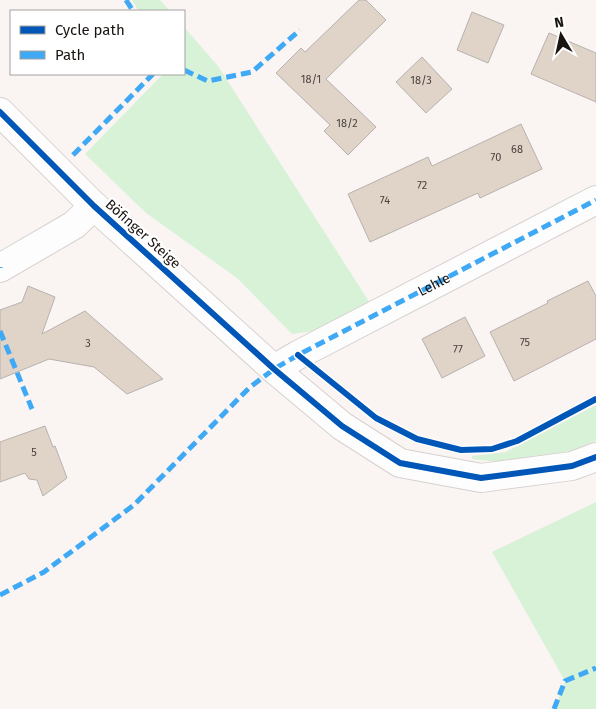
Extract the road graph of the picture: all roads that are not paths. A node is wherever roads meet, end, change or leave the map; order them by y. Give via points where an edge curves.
1 (0, 112) edge
2 (596, 200) edge
3 (94, 206) junction
4 (0, 268) edge
5 (274, 369) junction
6 (596, 457) edge

1 - 3 street, Böfinger Steige
2 - 5 street, Lehle
3 - 4 street via 74,225
3 - 5 street, Böfinger Steige
5 - 6 street, Böfinger Steige via 342,426 400,463 481,478 572,466

